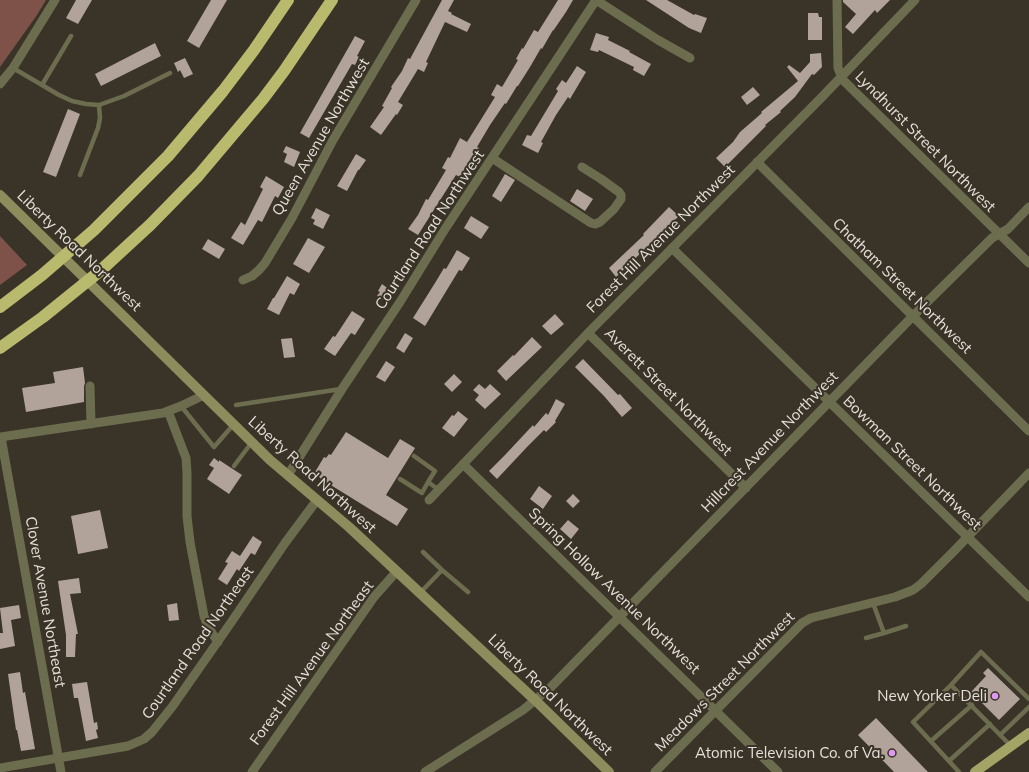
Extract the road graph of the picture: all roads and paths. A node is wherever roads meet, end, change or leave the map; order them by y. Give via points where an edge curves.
1 (55, 0) edge
2 (288, 0) edge
3 (332, 0) edge
4 (416, 0) edge
5 (596, 0) edge
6 (837, 0) edge
7 (915, 0) edge
8 (71, 36) dead end
9 (690, 58) dead end
10 (13, 68) junction
11 (170, 74) dead end
12 (841, 76) junction
13 (0, 84) edge
14 (42, 85) junction
15 (99, 105) junction
16 (492, 158) junction
17 (757, 162) junction
18 (582, 167) dead end
19 (80, 175) dead end
20 (0, 195) edge
21 (1029, 207) edge
22 (999, 234) junction
23 (672, 248) junction
24 (1029, 263) edge
25 (243, 280) dead end
26 (0, 307) edge
27 (913, 316) junction
28 (588, 333) junction
29 (0, 348) edge
30 (90, 386) dead end
31 (342, 389) junction
32 (204, 395) junction
33 (829, 402) junction
34 (181, 406) junction
35 (236, 406) dead end
36 (168, 411) junction
37 (91, 424) junction
38 (234, 424) junction
39 (1029, 431) edge
40 (1, 437) edge
41 (252, 442) junction
42 (414, 456) dead end
43 (463, 464) junction
44 (234, 466) dead end
45 (1029, 473) edge
46 (288, 475) junction
47 (400, 479) dead end
48 (428, 482) junction
49 (746, 488) junction
50 (439, 490) junction
51 (317, 500) junction
52 (429, 500) dead end
53 (967, 536) junction
54 (423, 552) dead end
55 (442, 570) junction
56 (397, 571) junction
57 (468, 592) dead end
58 (420, 593) junction
59 (1029, 597) edge
60 (873, 603) junction
61 (620, 616) junction
62 (906, 626) dead end
63 (884, 633) junction
64 (866, 638) dead end
65 (218, 642) junction
66 (951, 685) junction
67 (1029, 699) edge
68 (536, 700) junction
69 (972, 705) junction
70 (1029, 707) edge
71 (715, 710) junction
72 (990, 724) junction
73 (1029, 733) edge
74 (1000, 735) junction
75 (931, 741) junction
76 (1011, 746) junction
77 (58, 758) junction
78 (949, 761) junction
79 (0, 768) edge
80 (61, 772) edge
81 (252, 772) edge
82 (425, 772) edge
83 (609, 772) edge
84 (655, 772) edge
85 (778, 772) edge
86 (959, 772) edge
87 (975, 772) edge

1 - 10 street
2 - 26 highway via 228,85 168,156 94,230
3 - 29 highway via 263,99 198,176 100,271
4 - 25 street, Queen Avenue Northwest via 333,140 265,263 256,273
5 - 9 street
5 - 16 street, Courtland Road Northwest
6 - 12 street, Lyndhurst Street Northwest via 838,68
7 - 12 street, Forest Hill Avenue Northwest
8 - 14 lane
10 - 13 street
10 - 14 lane
11 - 15 lane
12 - 17 street, Forest Hill Avenue Northwest
12 - 22 street, Lyndhurst Street Northwest via 846,85
14 - 15 lane via 72,101
15 - 19 lane via 98,128
16 - 18 street via 596,224 614,209 621,195
16 - 31 street, Courtland Road Northwest
17 - 23 street, Forest Hill Avenue Northwest
17 - 27 street, Chatham Street Northwest
20 - 32 street, Liberty Road Northwest
21 - 22 street, Hillcrest Avenue Northwest via 1008,229
22 - 24 street, Lyndhurst Street Northwest
22 - 27 street, Hillcrest Avenue Northwest
23 - 28 street, Forest Hill Avenue Northwest
23 - 33 street, Bowman Street Northwest
27 - 33 street, Hillcrest Avenue Northwest
27 - 39 street, Chatham Street Northwest
28 - 43 street, Forest Hill Avenue Northwest
28 - 49 street, Averett Street Northwest
30 - 37 street
31 - 35 lane
31 - 46 street, Courtland Road Northwest
32 - 34 street
32 - 38 street, Liberty Road Northwest
33 - 49 street, Hillcrest Avenue Northwest
33 - 53 street, Bowman Street Northwest
34 - 36 street
34 - 38 lane via 214,447
36 - 37 street
36 - 65 street via 186,458 190,542 204,616
37 - 40 street
38 - 41 street, Liberty Road Northwest
40 - 77 street, Clover Avenue Northeast
41 - 44 lane
41 - 46 street, Liberty Road Northwest
42 - 48 lane via 435,471
43 - 50 street, Forest Hill Avenue Northwest
43 - 61 street, Spring Hollow Avenue Northwest
45 - 53 street, Meadows Street Northwest
46 - 51 street, Liberty Road Northwest
47 - 48 lane via 422,493
48 - 50 lane
49 - 61 street, Hillcrest Avenue Northwest
50 - 52 street, Forest Hill Avenue Northwest
51 - 56 street, Liberty Road Northwest
51 - 65 street, Courtland Road Northeast
53 - 59 street, Bowman Street Northwest
53 - 60 street, Meadows Street Northwest via 913,590
54 - 55 lane
55 - 57 lane
55 - 58 lane
56 - 58 street, Liberty Road Northwest
56 - 81 street, Forest Hill Avenue Northeast via 374,597
58 - 68 street, Liberty Road Northwest
60 - 63 lane
60 - 71 street, Meadows Street Northwest via 811,618 802,623
61 - 68 street, Hillcrest Avenue Northwest via 552,687
61 - 71 street, Spring Hollow Avenue Northwest
62 - 63 lane
63 - 64 lane
65 - 77 street, Courtland Road Northeast via 172,707 144,739 128,746
66 - 67 lane via 981,652
66 - 69 lane
66 - 75 lane via 913,722
68 - 82 street, Hillcrest Avenue Northwest
68 - 83 street, Liberty Road Northwest
69 - 72 lane
69 - 75 lane
70 - 74 lane
71 - 84 street, Meadows Street Northwest
71 - 85 street, Spring Hollow Avenue Northwest
72 - 74 lane
72 - 78 lane
73 - 76 main road
74 - 76 lane
75 - 78 lane
76 - 87 main road
77 - 79 street, Courtland Road Northeast
77 - 80 street, Clover Avenue Northeast
78 - 86 lane

